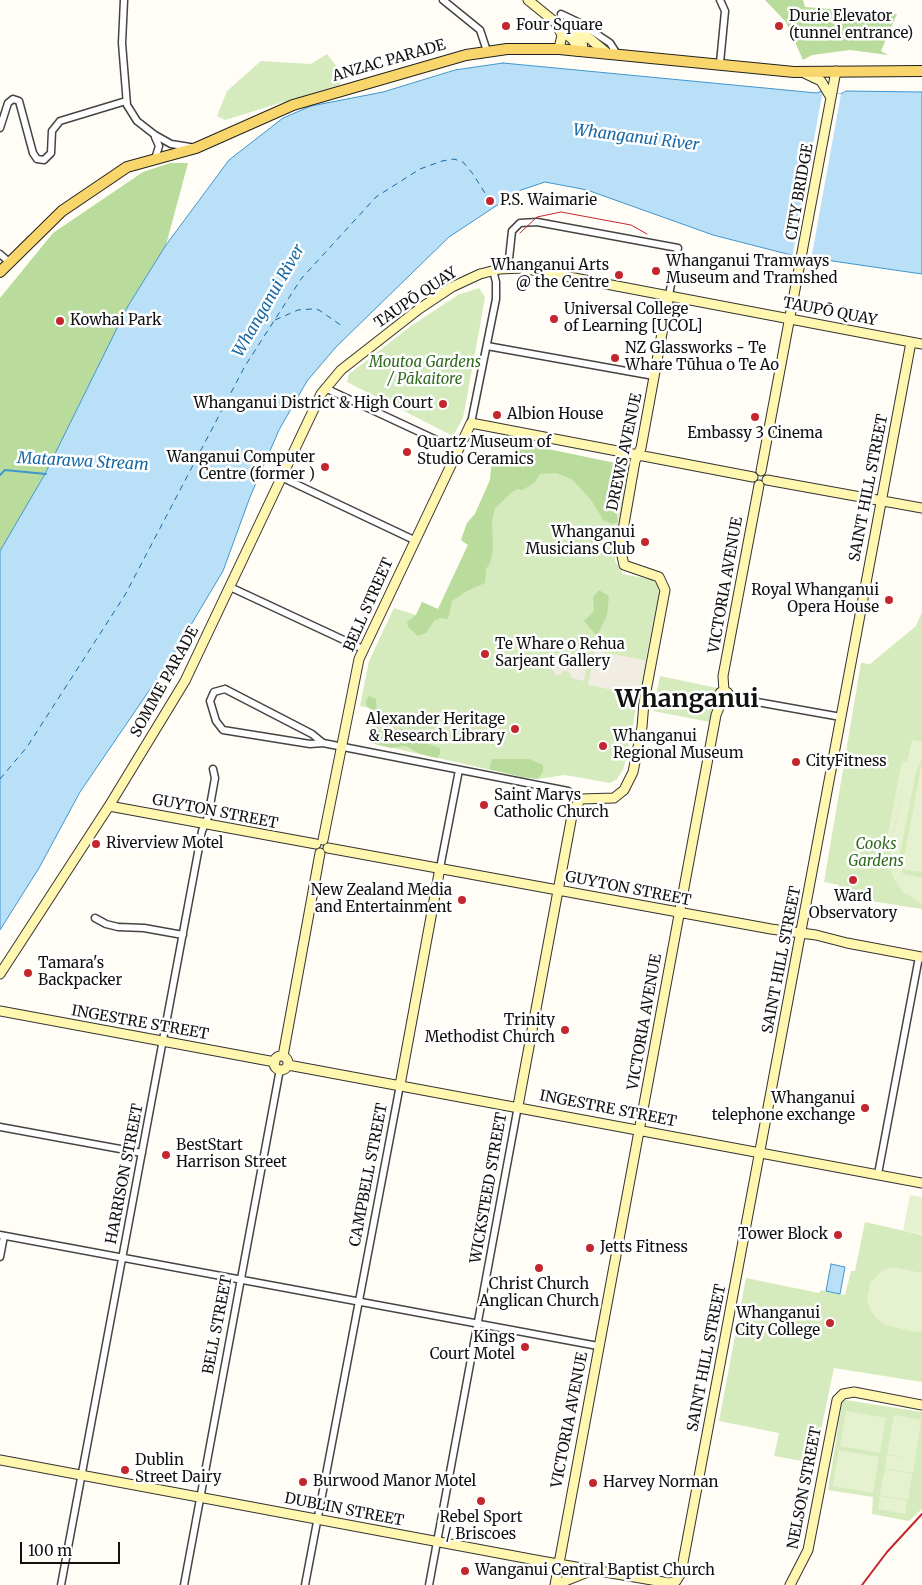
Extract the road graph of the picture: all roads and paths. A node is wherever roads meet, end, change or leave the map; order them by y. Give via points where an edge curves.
1 (124, 0) edge
2 (443, 0) edge
3 (528, 0) edge
4 (720, 0) edge
5 (561, 14) dead end
6 (561, 26) junction
7 (558, 49) junction
8 (487, 51) junction
9 (580, 51) junction
10 (612, 54) junction
11 (720, 63) junction
12 (836, 71) junction
13 (922, 71) edge
14 (802, 72) junction
15 (830, 94) junction
16 (126, 101) junction
17 (0, 128) edge
18 (155, 135) junction
19 (196, 148) junction
20 (155, 159) junction
21 (0, 254) edge
22 (9, 262) junction
23 (508, 268) junction
24 (493, 270) junction
25 (0, 272) edge
26 (669, 295) junction
27 (790, 318) junction
28 (911, 342) junction
29 (922, 344) edge
30 (487, 346) junction
31 (654, 376) junction
32 (325, 388) junction
33 (471, 423) junction
34 (458, 450) junction
35 (638, 454) junction
36 (281, 477) junction
37 (760, 481) junction
38 (881, 500) junction
39 (922, 508) edge
40 (414, 540) junction
41 (230, 586) junction
42 (363, 649) junction
43 (725, 696) junction
44 (841, 717) junction
45 (323, 743) junction
46 (340, 746) junction
47 (213, 768) dead end
48 (459, 770) junction
49 (581, 799) junction
50 (109, 806) junction
51 (205, 824) junction
52 (322, 846) junction
53 (440, 868) junction
54 (559, 890) junction
55 (679, 912) junction
56 (95, 918) dead end
57 (801, 934) junction
58 (183, 935) junction
59 (921, 957) edge
60 (0, 974) edge
61 (0, 1011) edge
62 (162, 1041) junction
63 (281, 1063) junction
64 (400, 1085) junction
65 (518, 1106) junction
66 (0, 1127) edge
67 (639, 1129) junction
68 (759, 1152) junction
69 (142, 1153) junction
70 (878, 1174) junction
71 (922, 1182) edge
72 (2, 1235) edge
73 (0, 1257) edge
74 (122, 1258) junction
75 (241, 1280) junction
76 (359, 1302) junction
77 (478, 1324) junction
78 (598, 1346) junction
79 (922, 1405) edge
80 (0, 1460) edge
81 (82, 1476) junction
82 (200, 1498) junction
83 (317, 1519) junction
84 (436, 1542) junction
85 (559, 1563) junction
86 (593, 1570) junction
87 (678, 1583) edge
88 (61, 1585) edge
89 (184, 1585) edge
90 (305, 1585) edge
91 (429, 1585) edge
92 (555, 1585) edge
93 (790, 1585) edge

1 - 16 street via 122,43
2 - 8 street via 480,30
3 - 6 street
4 - 11 street via 725,11
5 - 10 street via 610,43
6 - 7 street
6 - 9 street
6 - 10 street via 579,30
7 - 8 main road, ANZAC PARADE
7 - 9 main road, ANZAC PARADE
8 - 19 main road, ANZAC PARADE via 293,104
9 - 10 main road, ANZAC PARADE
10 - 11 main road, ANZAC PARADE
11 - 14 main road, ANZAC PARADE
12 - 13 main road, ANZAC PARADE
12 - 14 main road, ANZAC PARADE
12 - 15 street, CITY BRIDGE
14 - 15 street via 821,80
15 - 27 street, CITY BRIDGE
16 - 17 street via 60,121 52,131 51,153 44,160 37,159 33,153 19,101 13,99 8,103
16 - 18 street via 132,115
18 - 19 street via 171,144
18 - 20 street via 159,146
19 - 20 main road, ANZAC PARADE
20 - 22 main road, ANZAC PARADE via 127,167 110,177 62,211
21 - 22 street
22 - 25 main road, ANZAC PARADE
23 - 24 street, TAUPŌ QUAY
23 - 26 street, TAUPŌ QUAY
23 - 26 street, DREWS AVENUE via 512,231 525,221 678,248
24 - 30 street via 497,294
24 - 32 street, TAUPŌ QUAY via 452,287 419,309 354,359
26 - 27 street, TAUPŌ QUAY
26 - 31 street, DREWS AVENUE
27 - 28 street, TAUPŌ QUAY
27 - 37 street via 761,472 756,472
28 - 29 street, TAUPŌ QUAY
28 - 38 street, SAINT HILL STREET
30 - 31 street
30 - 33 street
31 - 35 street, DREWS AVENUE
32 - 34 street
32 - 36 street, SOMME PARADE
33 - 34 street, BELL STREET
33 - 35 street
34 - 40 street, BELL STREET
35 - 37 street
35 - 49 street, DREWS AVENUE via 620,554 624,565 659,577 664,584 664,596 633,772 620,794 611,798
36 - 40 street
36 - 41 street, SOMME PARADE
37 - 38 street
37 - 43 street, VICTORIA AVENUE via 723,676
38 - 39 street
38 - 44 street, SAINT HILL STREET
40 - 42 street, BELL STREET
41 - 42 street
41 - 50 street, SOMME PARADE via 185,681
42 - 46 street, BELL STREET
43 - 44 street
43 - 55 street, VICTORIA AVENUE via 716,715
44 - 57 street, SAINT HILL STREET
45 - 45 street via 310,744 226,731 220,727 210,700 212,694 221,689 233,692
45 - 46 street
46 - 48 street
46 - 52 street, BELL STREET
47 - 51 street, HARRISON STREET via 215,778
48 - 49 street via 568,791
48 - 53 street, CAMPBELL STREET
49 - 54 street, WICKSTEED STREET via 573,810
50 - 51 street, GUYTON STREET
50 - 60 street, SOMME PARADE
51 - 52 street, GUYTON STREET
51 - 58 street, HARRISON STREET
52 - 53 street, GUYTON STREET
52 - 63 street, BELL STREET
53 - 54 street, GUYTON STREET
53 - 64 street, CAMPBELL STREET
54 - 55 street, GUYTON STREET
54 - 65 street, WICKSTEED STREET
55 - 57 street, GUYTON STREET
55 - 67 street, VICTORIA AVENUE
56 - 58 street via 118,927
57 - 59 street, GUYTON STREET
57 - 68 street, SAINT HILL STREET
58 - 62 street, HARRISON STREET
59 - 70 street
61 - 62 street, INGESTRE STREET
62 - 63 street, INGESTRE STREET
62 - 69 street, HARRISON STREET
63 - 64 street, INGESTRE STREET
63 - 75 street, BELL STREET
64 - 65 street, INGESTRE STREET
64 - 76 street, CAMPBELL STREET
65 - 67 street, INGESTRE STREET
65 - 77 street, WICKSTEED STREET
66 - 69 street
67 - 68 street, INGESTRE STREET
67 - 78 street, VICTORIA AVENUE
68 - 70 street, INGESTRE STREET
68 - 87 street, SAINT HILL STREET
69 - 74 street, HARRISON STREET
70 - 71 street, INGESTRE STREET
72 - 73 street
72 - 74 street
74 - 75 street
74 - 81 street, HARRISON STREET
75 - 76 street
75 - 82 street, BELL STREET
76 - 77 street
76 - 83 street, CAMPBELL STREET
77 - 78 street
77 - 84 street, WICKSTEED STREET
78 - 85 street, VICTORIA AVENUE
79 - 93 street, NELSON STREET via 854,1392 842,1394 836,1404 808,1550
80 - 81 street, DUBLIN STREET
81 - 82 street, DUBLIN STREET
81 - 88 street, HARRISON STREET
82 - 83 street, DUBLIN STREET
82 - 89 street, BELL STREET
83 - 84 street, DUBLIN STREET
83 - 90 street, CAMPBELL STREET
84 - 85 street, DUBLIN STREET
84 - 91 street, WICKSTEED STREET
85 - 86 street, DUBLIN STREET
85 - 92 street, VICTORIA AVENUE
86 - 87 street, DUBLIN STREET
86 - 92 street

